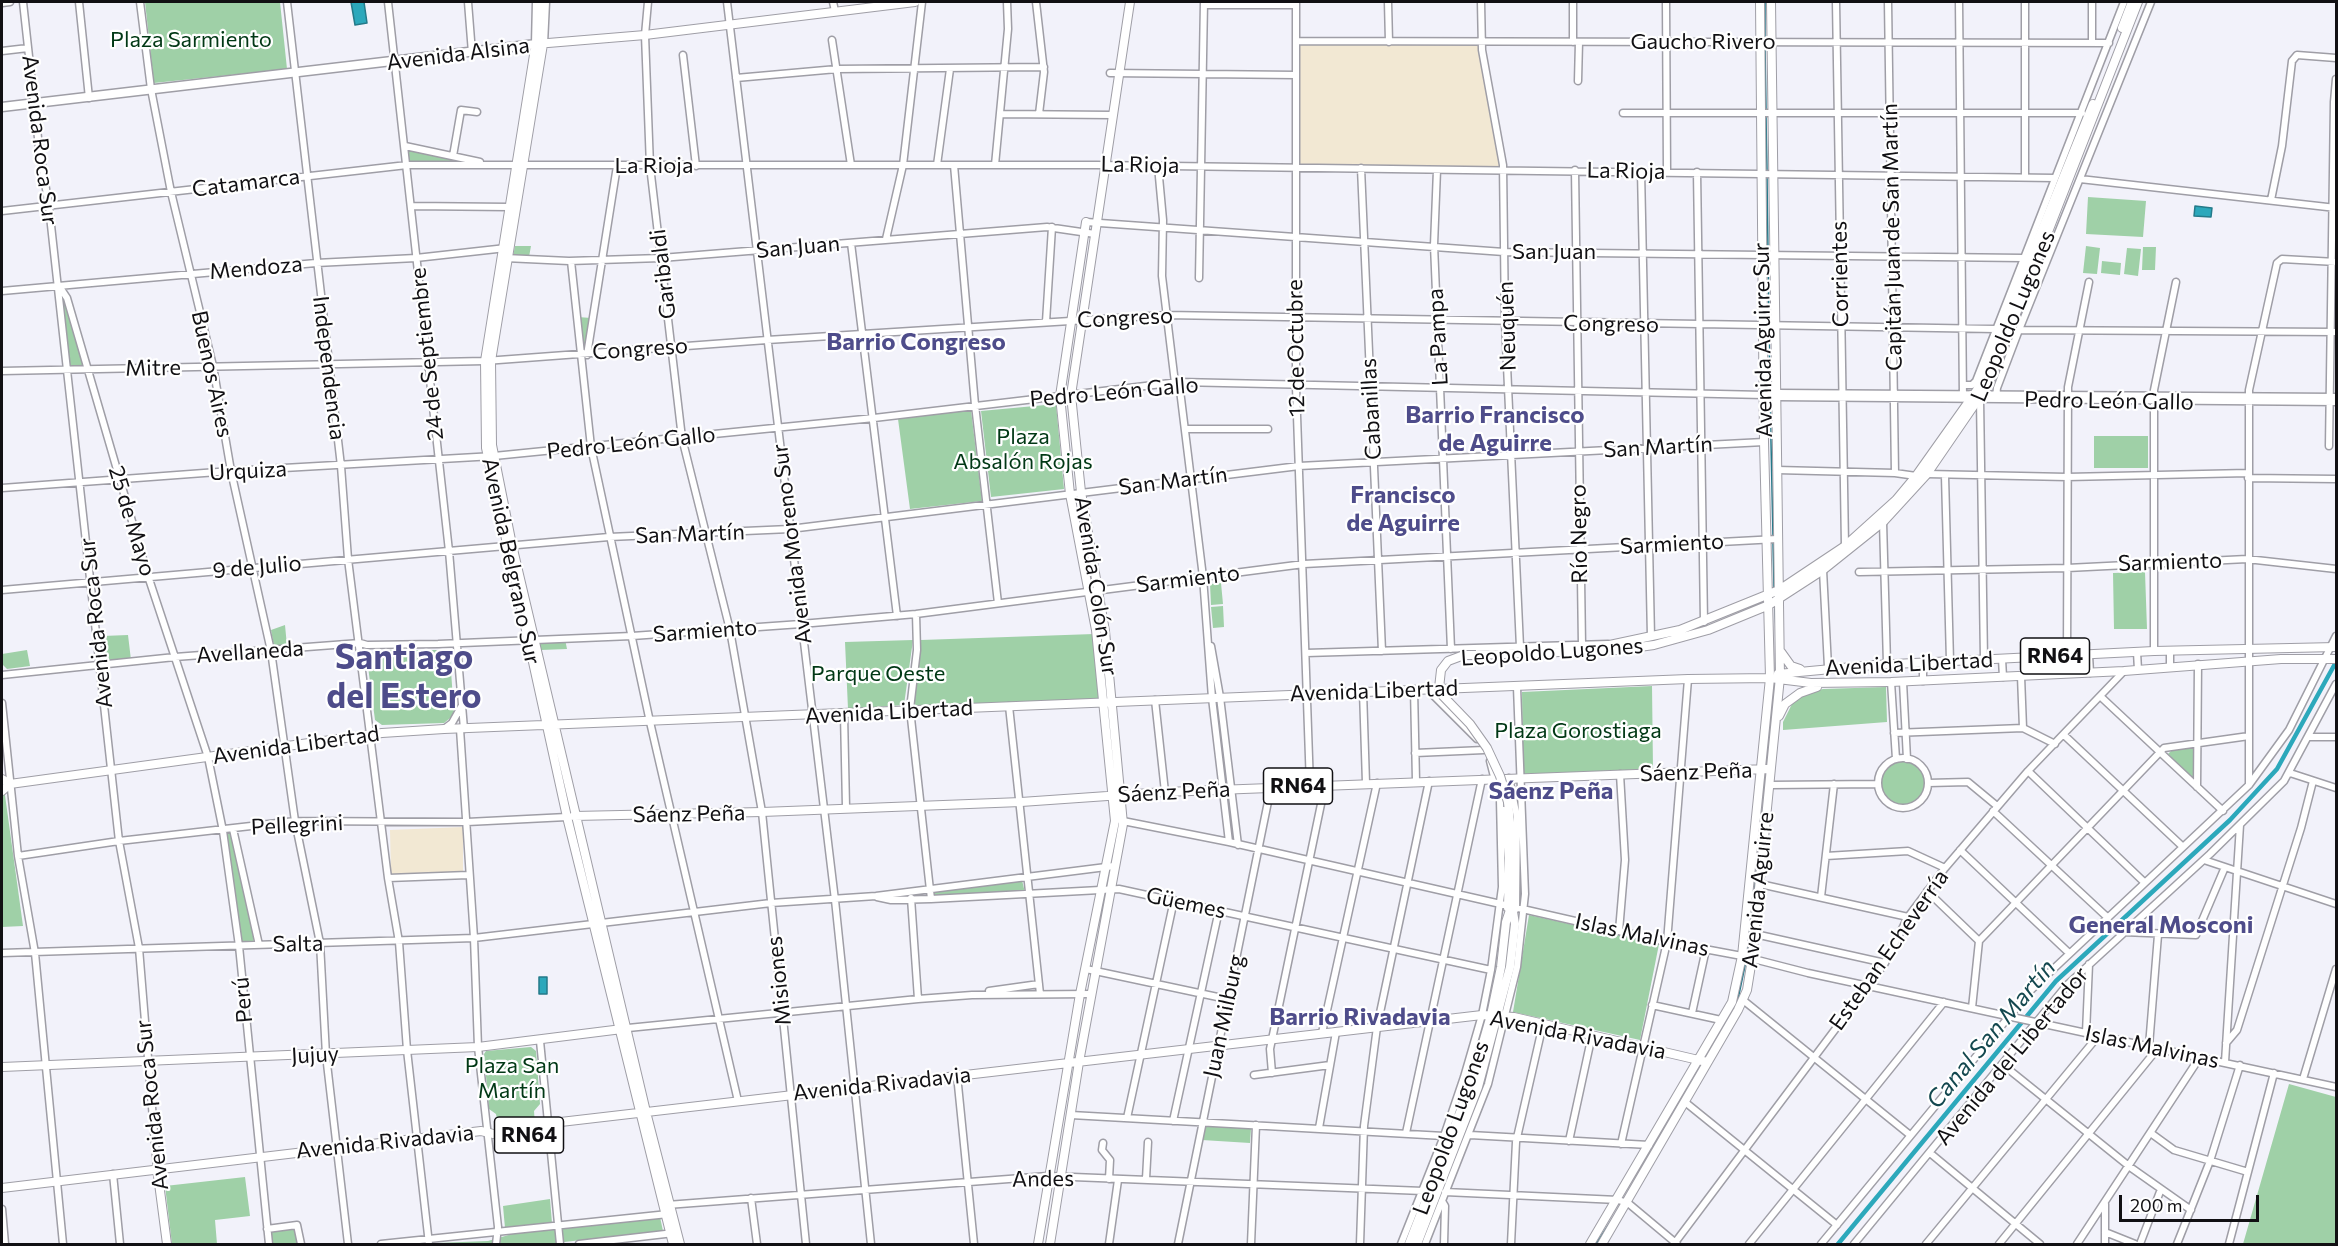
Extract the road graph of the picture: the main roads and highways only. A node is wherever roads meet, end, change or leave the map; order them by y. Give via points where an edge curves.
1 (537, 2) edge
2 (545, 2) edge
3 (915, 2) edge
4 (1130, 2) edge
5 (1760, 2) edge
6 (1771, 2) edge
7 (2132, 2) edge
8 (2138, 2) edge
9 (1766, 42) junction
10 (539, 44) junction
11 (2, 107) edge
12 (1767, 112) junction
13 (520, 165) junction
14 (1768, 172) junction
15 (1086, 222) road end
16 (506, 248) junction
17 (1769, 254) junction
18 (1770, 327) junction
19 (1772, 395) junction
20 (1973, 397) junction
21 (1772, 539) junction
22 (1779, 594) junction
23 (1768, 595) junction
24 (1769, 605) junction
25 (2334, 647) edge
26 (1780, 651) junction
27 (1563, 652) junction
28 (2330, 659) edge
29 (1855, 666) junction
30 (1807, 670) junction
31 (1780, 677) junction
32 (1770, 678) junction
33 (1857, 682) junction
34 (1832, 684) junction
35 (1102, 702) junction
36 (1112, 702) junction
37 (552, 726) junction
38 (1775, 729) junction
39 (1767, 769) junction
40 (2, 779) edge
41 (10, 784) junction
42 (2, 791) edge
43 (1112, 795) junction
44 (1122, 795) junction
45 (577, 816) junction
46 (567, 817) junction
47 (598, 924) junction
48 (1747, 957) junction
49 (1495, 1015) junction
50 (623, 1029) junction
51 (1702, 1060) junction
52 (1079, 1062) junction
53 (1068, 1064) junction
54 (2, 1067) edge
55 (642, 1112) junction
56 (157, 1168) junction
57 (2, 1188) edge
58 (1623, 1202) junction
59 (675, 1233) junction
60 (167, 1245) edge
61 (673, 1245) edge
62 (680, 1245) edge
63 (1038, 1245) edge
64 (1050, 1245) edge
65 (1409, 1245) edge
66 (1417, 1245) edge
67 (1590, 1245) edge
68 (1602, 1245) edge

1 - 10 highway, Avenida Belgrano Sur
2 - 10 highway, Avenida Belgrano Sur
3 - 10 main road, Avenida Alsina
4 - 36 main road, Avenida Colón Sur via 1071,395
5 - 9 main road, Avenida Aguirre Sur
6 - 9 main road, Avenida Aguirre Sur
7 - 20 main road, Leopoldo Lugones via 2064,179
8 - 20 main road, Leopoldo Lugones
9 - 12 main road, Avenida Aguirre Sur
10 - 11 highway, Avenida Alsina
10 - 13 main road, Avenida Belgrano Sur
12 - 14 main road, Avenida Aguirre Sur
12 - 14 main road, Avenida Aguirre Sur
13 - 16 main road, Avenida Belgrano Sur
13 - 16 main road, Avenida Belgrano Sur via 509,207
14 - 17 main road, Avenida Aguirre Sur
14 - 17 main road, Avenida Aguirre Sur
15 - 35 main road, Avenida Colón Sur via 1060,396 1070,494 1096,630
16 - 37 main road, Avenida Belgrano Sur via 488,361 490,457
17 - 18 main road, Avenida Aguirre Sur
17 - 18 main road, Avenida Aguirre Sur
18 - 19 main road, Avenida Aguirre Sur
18 - 19 main road, Avenida Aguirre Sur
19 - 21 main road via 1778,470
19 - 21 main road, Avenida Aguirre Sur via 1764,442
20 - 22 main road, Leopoldo Lugones via 1916,476 1881,515
20 - 22 main road, Leopoldo Lugones via 1927,474 1883,522 1823,570
21 - 22 main road
21 - 23 main road, Avenida Aguirre Sur
22 - 23 main road, Leopoldo Lugones
22 - 24 main road, Leopoldo Lugones
22 - 26 main road
23 - 24 main road, Avenida Aguirre Sur
23 - 27 main road, Leopoldo Lugones via 1704,622 1651,637
24 - 27 main road, Leopoldo Lugones via 1708,630 1654,645
24 - 32 main road, Avenida Aguirre Sur
25 - 29 main road, Avenida Libertad / RN64 via 2154,651
26 - 30 main road via 1791,666
26 - 31 main road
27 - 49 main road, Leopoldo Lugones, bridge via 1464,655 1448,661 1440,675 1443,696 1487,748 1508,802 1513,853 1510,923
28 - 33 main road, Avenida Libertad / RN64
29 - 30 main road, Avenida Libertad / RN64
29 - 33 main road via 1852,674
30 - 31 main road, Avenida Libertad / RN64
31 - 32 main road, Avenida Libertad / RN64
31 - 34 main road, Avenida Libertad / RN64
31 - 38 main road, Avenida Aguirre
32 - 36 main road, Avenida Libertad
32 - 39 main road, Avenida Aguirre
33 - 34 main road, Avenida Libertad / RN64
34 - 38 main road via 1808,688 1792,699 1781,711
35 - 36 main road, Avenida Libertad
35 - 37 main road, Avenida Libertad
35 - 43 main road, Avenida Colón Sur
36 - 44 main road, Avenida Colón Sur
37 - 41 main road, Avenida Libertad via 371,735
37 - 45 main road, Avenida Belgrano Sur
37 - 46 main road, Avenida Belgrano Sur
38 - 39 main road, Avenida Aguirre
39 - 44 main road, Sáenz Peña / RN64
39 - 48 main road, Avenida Aguirre
39 - 48 main road, Avenida Aguirre via 1770,785 1755,934
40 - 41 main road
41 - 42 main road
43 - 44 main road, Sáenz Peña / RN64
43 - 45 main road, Sáenz Peña / RN64 via 1022,802
43 - 53 main road, Avenida Colón Sur via 1115,824
44 - 52 main road, Avenida Colón Sur via 1124,821
45 - 46 main road, Pellegrini
45 - 47 main road, Avenida Belgrano Sur
46 - 47 main road, Avenida Belgrano Sur
47 - 50 main road, Avenida Belgrano Sur
48 - 51 main road, Avenida Aguirre via 1734,996
48 - 51 main road, Avenida Aguirre via 1743,1000
49 - 51 main road, Avenida Rivadavia
49 - 52 main road, Avenida Rivadavia
49 - 65 main road, Leopoldo Lugones
49 - 66 main road, Leopoldo Lugones via 1478,1087
50 - 54 main road, Jujuy via 478,1047
50 - 55 main road, Avenida Belgrano Sur
51 - 58 main road via 1649,1145
51 - 58 main road via 1685,1102
52 - 53 main road, Avenida Rivadavia
52 - 64 main road, Avenida Colón Sur
53 - 55 main road, Avenida Rivadavia / RN64
53 - 63 main road, Avenida Colón Sur
55 - 56 main road, Avenida Rivadavia / RN64 via 548,1124 527,1136 506,1138 481,1131
55 - 59 main road, Avenida Belgrano Sur
56 - 57 main road, Avenida Rivadavia
56 - 60 main road, Avenida Roca Sur
58 - 67 main road
58 - 68 main road
59 - 61 main road
59 - 62 main road

